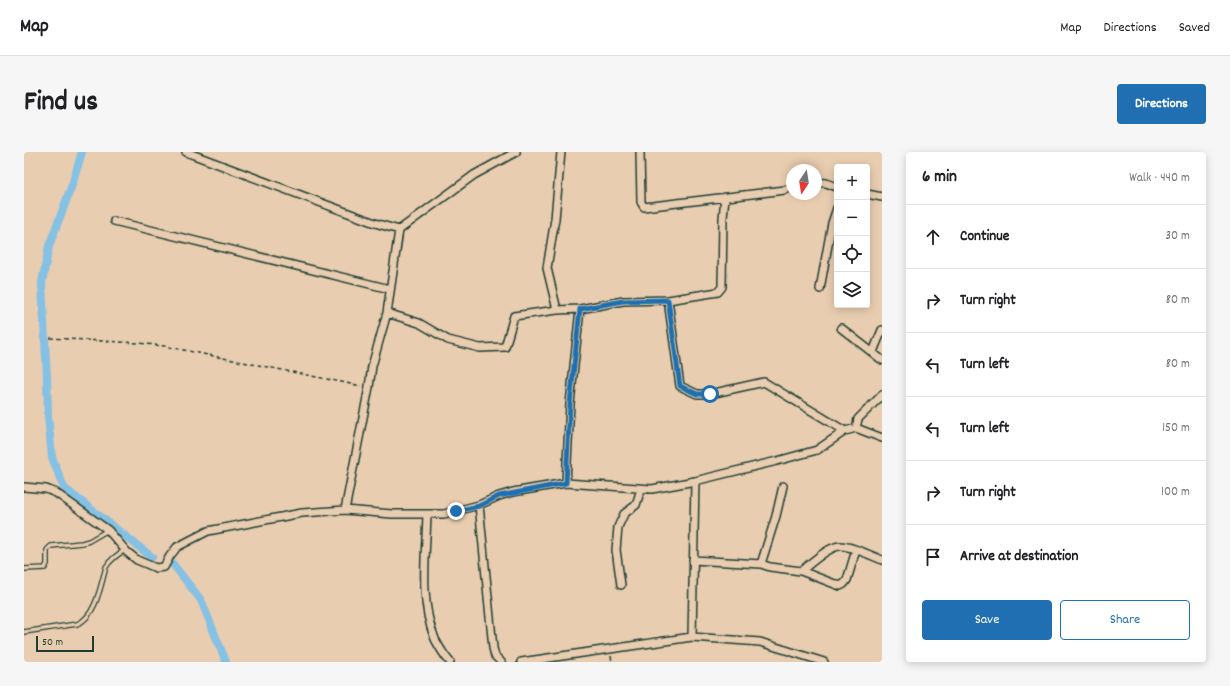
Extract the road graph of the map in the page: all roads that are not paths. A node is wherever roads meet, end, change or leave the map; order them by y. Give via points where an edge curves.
1 (186, 152) edge
2 (516, 152) edge
3 (561, 152) edge
4 (640, 152) edge
5 (822, 183) edge
6 (834, 186) edge
7 (786, 190) edge
8 (870, 195) edge
9 (725, 196) junction
10 (882, 198) edge
11 (834, 217) edge
12 (114, 221) dead end
13 (399, 230) junction
14 (390, 289) junction
15 (820, 289) dead end
16 (668, 300) junction
17 (580, 309) junction
18 (557, 310) junction
19 (387, 312) junction
20 (841, 328) dead end
21 (882, 330) edge
22 (873, 352) junction
23 (882, 360) edge
24 (882, 395) edge
25 (856, 428) junction
26 (845, 431) junction
27 (882, 438) edge
28 (695, 481) junction
29 (566, 483) junction
30 (783, 486) dead end
31 (24, 487) edge
32 (641, 489) junction
33 (479, 506) junction
34 (345, 510) junction
35 (427, 514) junction
36 (108, 530) junction
37 (125, 550) junction
38 (856, 550) junction
39 (693, 560) junction
40 (882, 560) edge
41 (761, 564) junction
42 (24, 569) edge
43 (801, 572) junction
44 (621, 585) dead end
45 (24, 632) edge
46 (692, 637) junction
47 (450, 662) edge
48 (500, 662) edge
49 (521, 662) edge
50 (824, 662) edge

1 - 13 street
2 - 13 street via 474,175
3 - 18 street via 555,219 547,268
4 - 9 street via 641,202 644,207
5 - 6 street
7 - 9 street
8 - 10 street
9 - 16 street via 722,287 718,292
11 - 15 street
12 - 14 street
13 - 14 street
14 - 19 street
16 - 17 street via 623,301
16 - 26 street via 680,386 697,394 710,394 764,382
17 - 18 street
17 - 29 street via 570,404
18 - 19 street via 514,316 505,347 501,348 480,348 448,340 419,323
19 - 34 street via 372,366
20 - 22 street
21 - 22 street
22 - 23 street
24 - 25 street via 858,419
25 - 26 street
25 - 27 street
26 - 28 street via 817,450
28 - 32 street via 652,490
28 - 39 street
29 - 32 street
29 - 33 street via 499,496
30 - 41 street
31 - 36 street via 56,492
32 - 44 street via 636,505 624,514 618,527 616,550
33 - 35 street via 444,514
33 - 48 street via 492,648
34 - 35 street
34 - 37 street via 302,513 208,531 177,547 161,568 137,560
35 - 47 street via 427,608 435,640
36 - 37 street
36 - 42 lane via 82,544 51,546 47,550 45,568
37 - 45 lane via 114,557 106,567 94,605 86,620 77,624
38 - 40 street
38 - 43 street via 840,546 829,550
38 - 43 street via 847,580 840,586
39 - 41 street
39 - 46 street
41 - 43 street
46 - 49 street
46 - 50 street via 760,642

